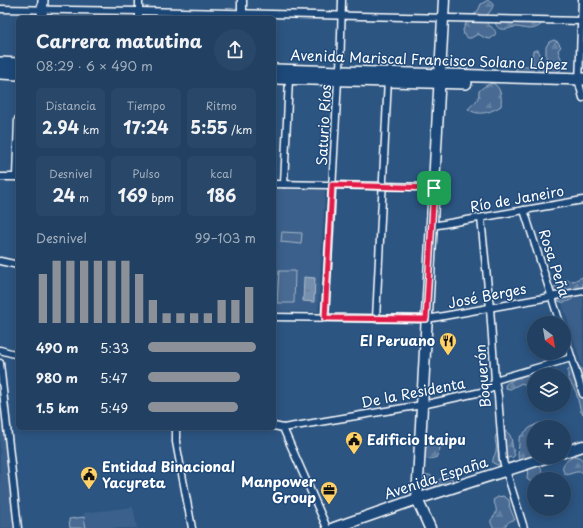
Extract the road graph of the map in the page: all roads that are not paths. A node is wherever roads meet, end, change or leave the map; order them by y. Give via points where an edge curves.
1 (42, 0) edge
2 (140, 0) edge
3 (242, 0) edge
4 (342, 0) edge
5 (444, 0) edge
6 (582, 0) edge
7 (0, 9) edge
8 (139, 11) junction
9 (42, 14) edge
10 (342, 15) junction
11 (139, 16) edge
12 (242, 16) edge
13 (443, 18) junction
14 (582, 21) edge
15 (0, 63) edge
16 (16, 64) edge
17 (276, 70) edge
18 (0, 73) edge
19 (16, 74) edge
20 (276, 76) edge
21 (339, 76) junction
22 (276, 77) edge
23 (388, 78) junction
24 (289, 79) junction
25 (440, 79) junction
26 (581, 82) edge
27 (583, 98) edge
28 (0, 177) edge
29 (16, 177) edge
30 (276, 184) edge
31 (284, 184) junction
32 (332, 185) junction
33 (382, 186) junction
34 (434, 188) junction
35 (583, 200) edge
36 (524, 210) junction
37 (481, 218) junction
38 (432, 226) junction
39 (0, 261) edge
40 (16, 265) edge
41 (583, 291) edge
42 (552, 296) junction
43 (490, 308) junction
44 (558, 316) edge
45 (276, 318) edge
46 (325, 318) junction
47 (376, 319) junction
48 (426, 319) junction
49 (0, 350) edge
50 (16, 354) edge
51 (571, 358) edge
52 (564, 360) edge
53 (0, 363) edge
54 (495, 380) junction
55 (489, 390) junction
56 (583, 394) edge
57 (498, 396) junction
58 (422, 406) junction
59 (276, 426) edge
60 (283, 428) junction
61 (176, 430) edge
62 (583, 446) edge
63 (571, 450) edge
64 (527, 464) edge
65 (504, 471) junction
66 (418, 499) junction
67 (331, 527) edge
68 (18, 528) edge
69 (192, 528) edge
70 (430, 528) edge
71 (524, 528) edge

1 - 9 main road
2 - 8 street
3 - 12 street
4 - 10 street, Saturio Ríos
5 - 13 main road
6 - 14 street
7 - 9 street
8 - 9 street
8 - 11 street
8 - 12 street
10 - 12 street
10 - 13 street
10 - 21 street, Saturio Ríos
13 - 14 street
13 - 25 main road
14 - 26 street
15 - 16 highway
17 - 21 highway, Avenida Mariscal Francisco Solano López
18 - 19 highway
20 - 21 highway
21 - 23 highway, Avenida Mariscal Francisco Solano López
21 - 23 highway, Avenida Mariscal Francisco Solano López via 352,80 366,77
21 - 24 highway, Avenida Mariscal Francisco Solano López
21 - 32 street, Saturio Ríos
22 - 24 highway, Avenida Mariscal Francisco Solano López
23 - 25 highway
23 - 33 street
24 - 31 street
25 - 26 highway, Avenida Mariscal Francisco Solano López
25 - 26 highway, Avenida Mariscal Francisco Solano López via 509,77
25 - 34 main road
26 - 27 street
28 - 29 street
30 - 31 street
31 - 32 street
32 - 33 street
32 - 46 street, Saturio Ríos
33 - 34 street
33 - 47 street
34 - 38 main road
35 - 36 street, Río de Janeiro
36 - 37 street, Río de Janeiro
36 - 42 street, Rosa Peña
37 - 38 street, Río de Janeiro
37 - 43 street, Boquerón
38 - 48 main road
39 - 40 street
41 - 42 street, José Berges
42 - 43 street, José Berges
42 - 44 street, Rosa Peña
43 - 48 street, José Berges
43 - 54 street, Boquerón
45 - 46 street, José Berges
46 - 47 street, José Berges
47 - 48 street, José Berges
48 - 58 main road
49 - 50 street
51 - 56 street
52 - 54 street
53 - 68 street
54 - 55 street
54 - 57 street, Boquerón
55 - 57 street via 495,391
55 - 58 street, De la Residenta
57 - 65 street, Boquerón
58 - 60 street, De la Residenta
58 - 66 main road
59 - 60 street, De la Residenta
60 - 67 street
61 - 69 street
62 - 63 main road
64 - 65 main road, Avenida España
65 - 66 main road, Avenida España
65 - 71 street, Boquerón
66 - 67 main road, Avenida España
66 - 70 main road

